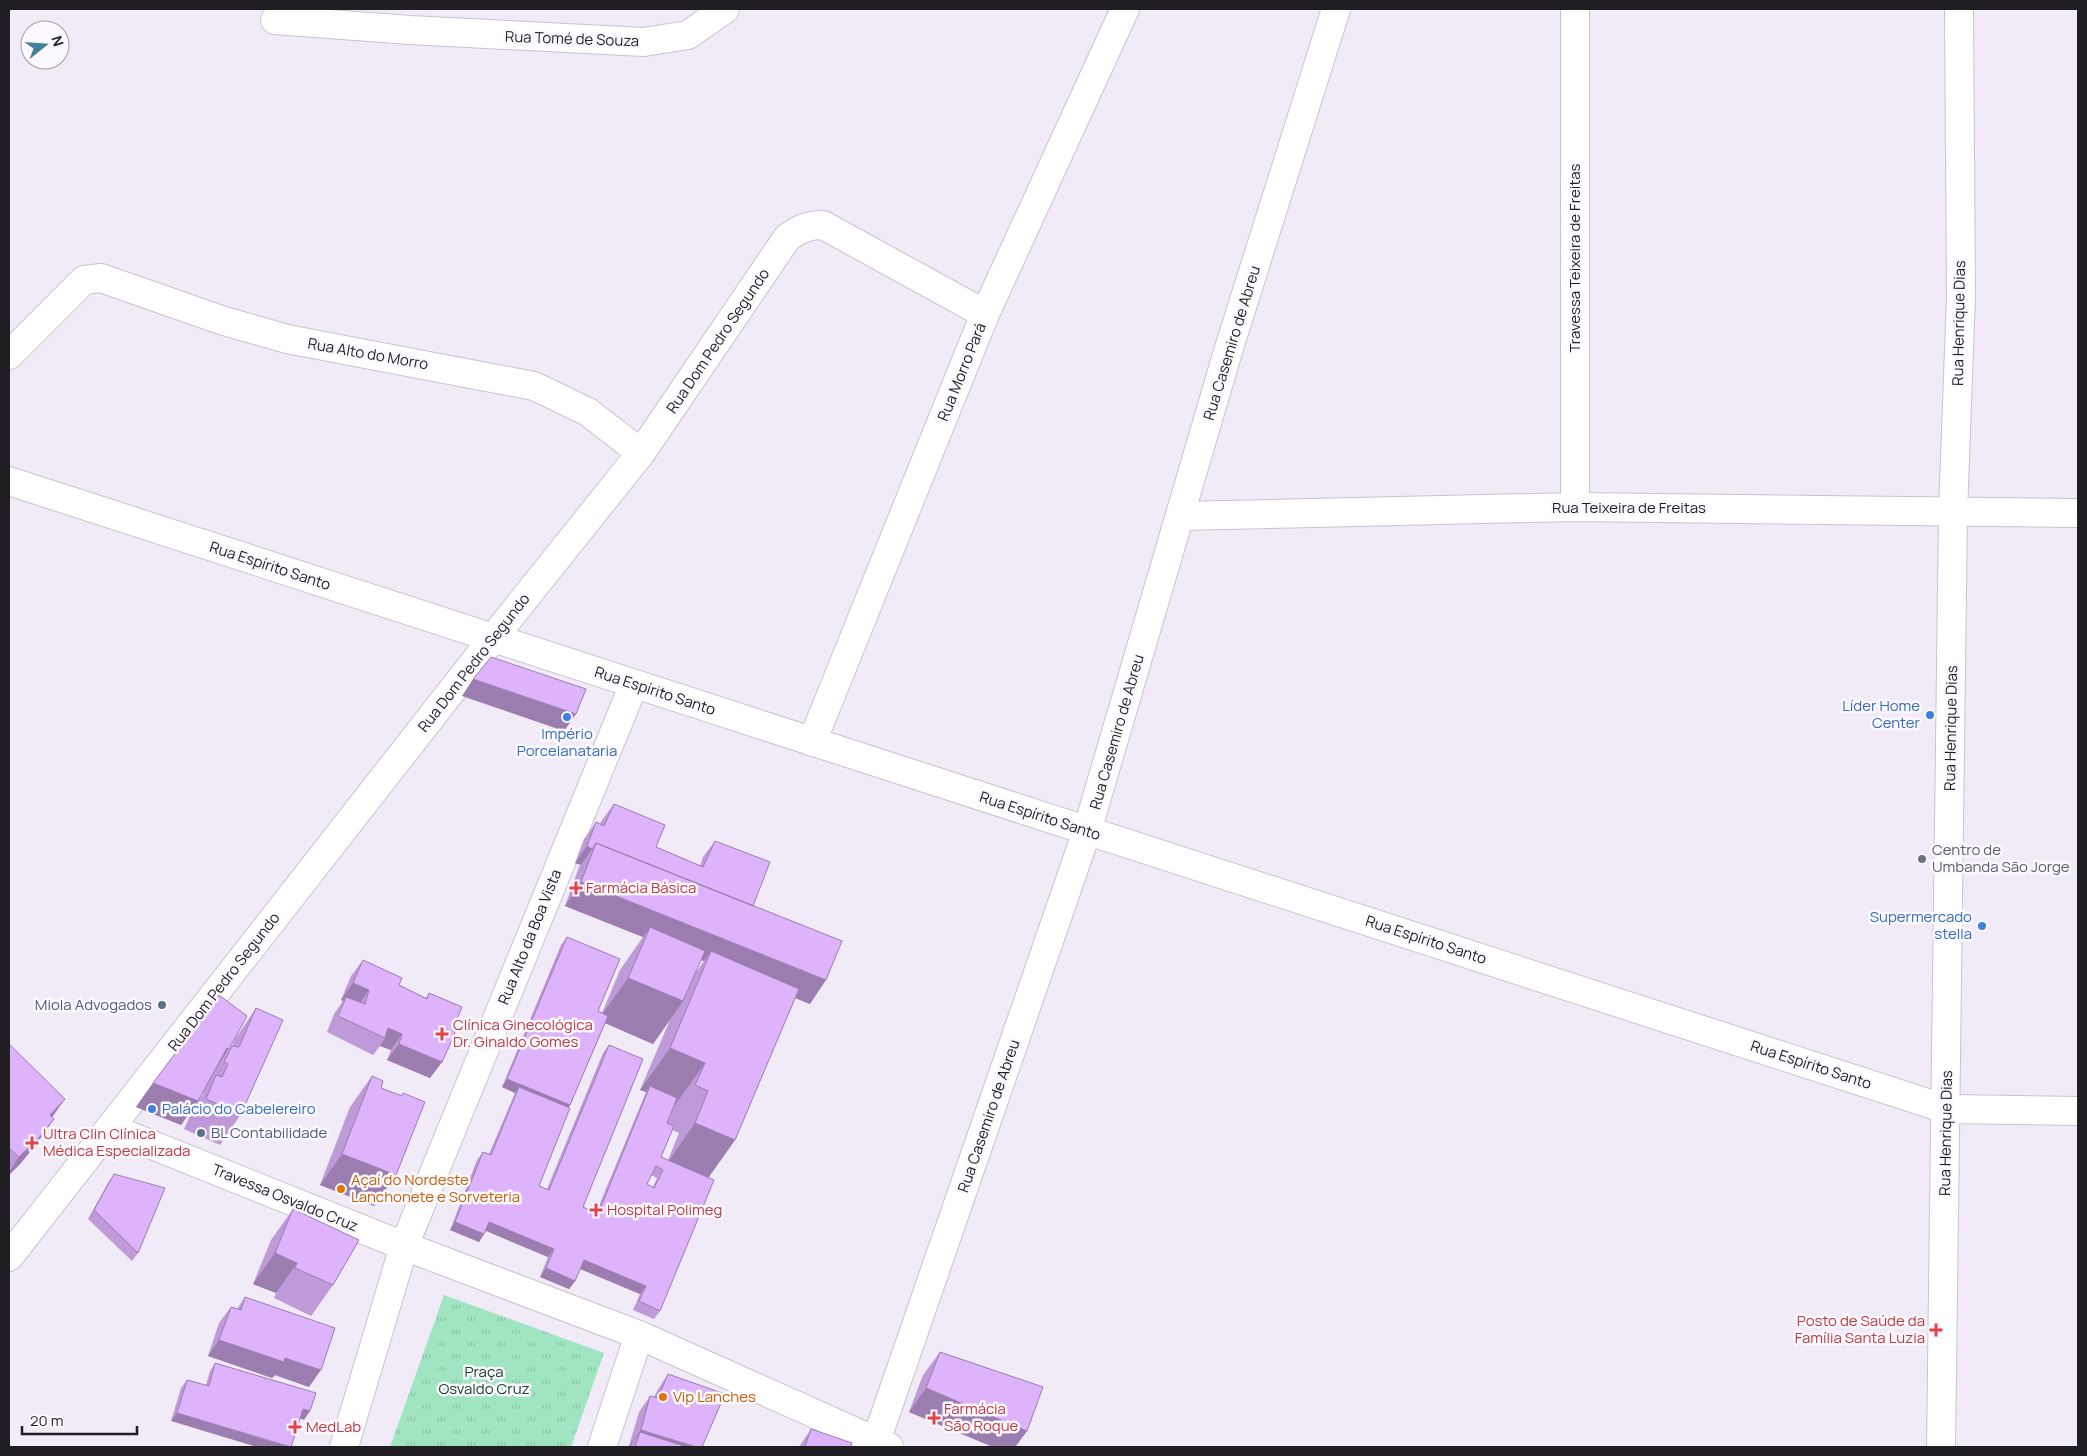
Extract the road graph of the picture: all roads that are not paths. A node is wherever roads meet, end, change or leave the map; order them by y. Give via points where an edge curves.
1 (725, 9) edge
2 (1125, 9) edge
3 (1336, 9) edge
4 (1575, 9) edge
5 (1959, 9) edge
6 (275, 20) dead end
7 (410, 20) edge
8 (985, 314) junction
9 (9, 355) edge
10 (641, 453) junction
11 (9, 482) edge
12 (1575, 506) junction
13 (1954, 512) junction
14 (2078, 513) edge
15 (1180, 516) junction
16 (493, 638) junction
17 (634, 684) junction
18 (812, 742) junction
19 (1087, 831) junction
20 (1946, 1109) junction
21 (2078, 1111) edge
22 (110, 1128) junction
23 (404, 1246) junction
24 (9, 1256) edge
25 (639, 1335) junction
26 (880, 1445) edge
27 (344, 1447) edge
28 (602, 1447) edge
29 (1941, 1447) edge

1 - 7 street, Rua Tomé de Souza via 688,35 644,42
2 - 8 street, Rua Morro Pará
3 - 15 street, Rua Casemiro de Abreu via 1229,348
4 - 12 street, Travessa Teixeira de Freitas
5 - 13 street, Rua Henrique Dias via 1960,296
6 - 7 street, Rua Tomé de Souza
8 - 10 street, Rua Dom Pedro Segundo via 824,225 804,227 787,238
8 - 18 street, Rua Morro Pará
9 - 10 street, Rua Alto do Morro via 84,280 101,278 221,320 287,339 534,386 588,412
10 - 16 street, Rua Dom Pedro Segundo
11 - 16 street, Rua Espírito Santo
12 - 13 street, Rua Teixeira de Freitas
12 - 15 street, Rua Teixeira de Freitas
13 - 14 street, Rua Teixeira de Freitas
13 - 20 street, Rua Henrique Dias
15 - 19 street, Rua Casemiro de Abreu
16 - 17 street, Rua Espírito Santo
16 - 22 street, Rua Dom Pedro Segundo
17 - 18 street, Rua Espírito Santo
17 - 23 street, Rua Alto da Boa Vista
18 - 19 street, Rua Espírito Santo
19 - 20 street, Rua Espírito Santo
19 - 26 street, Rua Casemiro de Abreu
20 - 21 street, Rua Espírito Santo
20 - 29 street, Rua Henrique Dias
22 - 23 street, Travessa Osvaldo Cruz
22 - 24 street, Rua Dom Pedro Segundo
23 - 25 street
23 - 27 street
25 - 26 street
25 - 28 street

